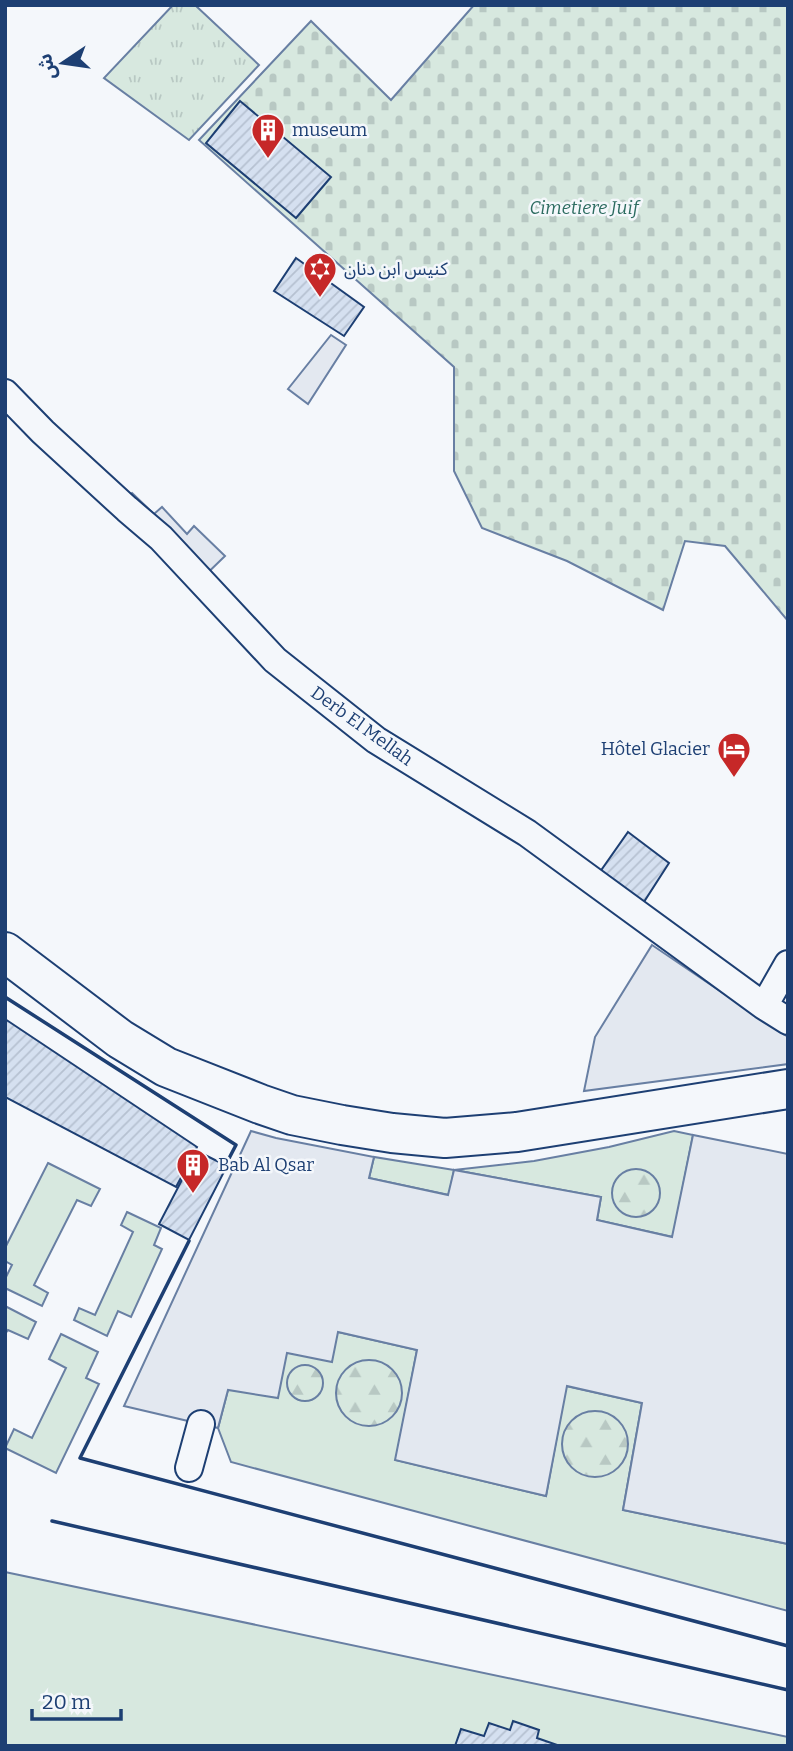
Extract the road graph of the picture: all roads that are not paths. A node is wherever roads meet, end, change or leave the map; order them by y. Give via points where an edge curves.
1 (5, 393) edge
2 (5, 953) edge
3 (788, 964) edge
4 (764, 1006) junction
5 (788, 1021) edge
6 (788, 1089) edge
7 (201, 1424) dead end
8 (189, 1468) dead end

1 - 4 street, Derb El Mellah via 161,538 275,660 376,740 527,834
2 - 6 street via 120,1039 166,1067 292,1115 342,1125 445,1138 482,1136
3 - 4 street
4 - 5 street, Derb El Mellah
7 - 8 street

